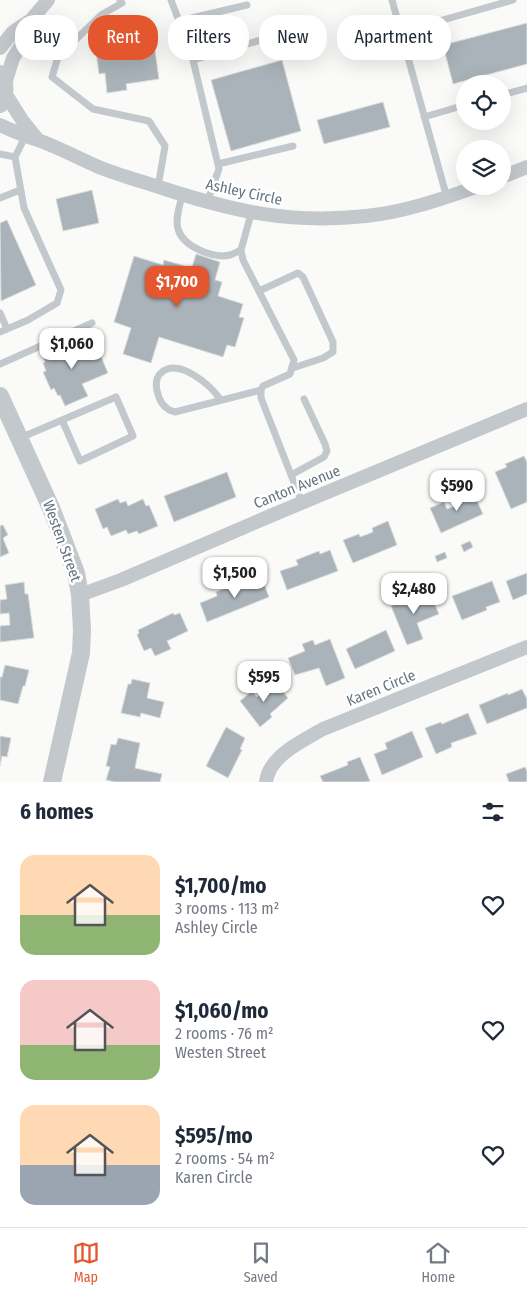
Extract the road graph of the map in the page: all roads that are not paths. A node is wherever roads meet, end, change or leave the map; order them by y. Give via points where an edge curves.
1 (48, 0) edge
2 (120, 0) edge
3 (171, 0) edge
4 (392, 0) edge
5 (513, 0) edge
6 (247, 5) dead end
7 (35, 15) edge
8 (396, 15) edge
9 (451, 18) edge
10 (15, 31) edge
11 (259, 41) edge
12 (0, 48) edge
13 (15, 55) edge
14 (409, 60) edge
15 (527, 88) edge
16 (2, 89) edge
17 (511, 92) edge
18 (456, 108) edge
19 (424, 117) junction
20 (0, 125) edge
21 (32, 139) junction
22 (293, 146) dead end
23 (0, 154) edge
24 (15, 157) junction
25 (218, 164) junction
26 (527, 167) edge
27 (511, 173) edge
28 (158, 187) junction
29 (20, 190) junction
30 (182, 195) junction
31 (456, 195) edge
32 (0, 198) edge
33 (447, 198) junction
34 (207, 202) junction
35 (251, 214) junction
36 (241, 250) junction
37 (259, 291) junction
38 (0, 313) edge
39 (92, 323) dead end
40 (3, 330) edge
41 (0, 364) edge
42 (293, 368) junction
43 (261, 390) junction
44 (0, 396) edge
45 (220, 399) junction
46 (304, 399) dead end
47 (527, 409) edge
48 (62, 420) junction
49 (19, 438) junction
50 (291, 475) junction
51 (302, 503) junction
52 (80, 595) junction
53 (527, 648) edge
54 (52, 782) edge
55 (266, 782) edge

1 - 7 street
2 - 28 lane via 122,3 101,15 58,57 52,77 94,109 149,121 165,146
3 - 6 lane via 179,21
4 - 8 lane
5 - 9 lane
10 - 12 street
11 - 25 lane via 193,60
13 - 16 street
14 - 19 lane
15 - 17 lane
16 - 21 street, Ashley Circle
18 - 19 lane
19 - 33 lane
20 - 21 street, Ashley Circle
21 - 24 lane
21 - 28 street, Ashley Circle
22 - 25 lane
23 - 24 lane
24 - 29 lane
25 - 34 lane
26 - 27 street
28 - 30 street, Ashley Circle
29 - 32 lane
29 - 40 lane via 24,208 61,290 57,302 28,320
30 - 34 street, Ashley Circle
30 - 36 lane via 177,223 179,231 192,247 224,255
31 - 33 street, Ashley Circle
33 - 35 street, Ashley Circle via 415,208 351,218
34 - 35 street, Ashley Circle
35 - 36 lane
36 - 37 lane
37 - 42 lane via 294,360
37 - 42 lane via 298,274 303,277 333,342 333,352
38 - 40 lane
39 - 41 lane
42 - 43 lane via 290,374 263,386
43 - 45 lane
43 - 50 lane via 261,398
44 - 49 street, Westen Street
45 - 45 lane via 175,412 167,409 161,400 156,387 157,377 175,368 207,383
46 - 50 lane via 326,451 324,458
47 - 51 street, Canton Avenue
48 - 48 lane via 116,397 133,436 80,461
48 - 49 lane
49 - 52 street, Westen Street via 58,526 76,573
50 - 51 lane
51 - 52 street, Canton Avenue
52 - 54 street, Westen Street via 81,653
53 - 55 street, Karen Circle via 322,729 274,762

